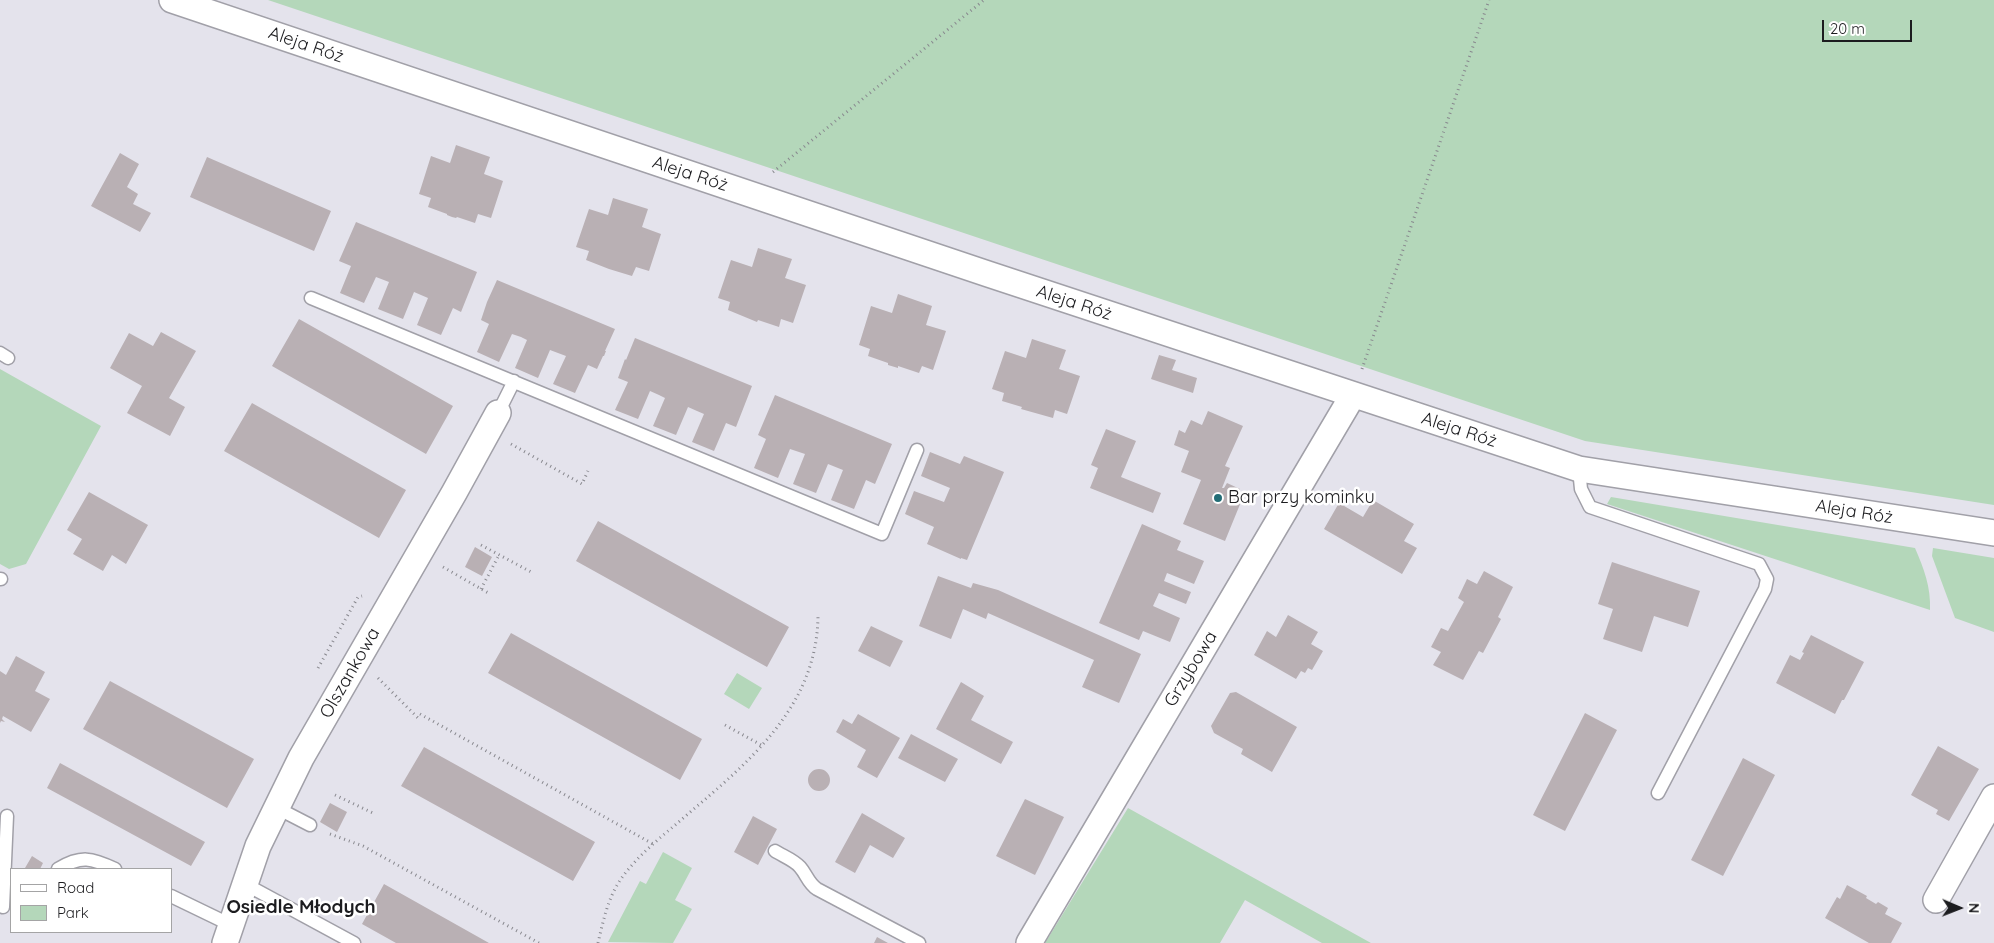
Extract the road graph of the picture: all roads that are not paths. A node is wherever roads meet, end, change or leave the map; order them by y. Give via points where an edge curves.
1 (172, 0) edge
2 (312, 298) dead end
3 (514, 381) junction
4 (1353, 395) junction
5 (493, 422) joint
6 (917, 450) dead end
7 (1580, 469) junction
8 (1994, 533) edge
9 (1658, 793) dead end
10 (1994, 797) edge
11 (276, 808) junction
12 (7, 816) dead end
13 (310, 825) road end
14 (775, 852) dead end
15 (60, 868) edge
16 (113, 868) edge
17 (245, 884) junction
18 (172, 897) edge
19 (1936, 900) dead end
20 (5, 906) edge
21 (228, 934) edge
22 (354, 943) edge
23 (919, 943) edge
24 (1029, 943) edge

1 - 4 street, Aleja Róż
2 - 3 lane
3 - 5 lane
3 - 6 lane via 882,534
4 - 7 street, Aleja Róż
4 - 24 street, Grzybowa
5 - 11 street, Olszankowa via 301,758
7 - 8 street, Aleja Róż
7 - 9 lane via 1581,488 1590,507 1759,564 1767,579 1765,589
10 - 19 street
11 - 13 lane
11 - 17 street, Olszankowa
12 - 20 lane
14 - 23 lane via 797,864 807,875 809,884
15 - 16 lane via 78,859 96,860
17 - 21 street, Olszankowa
17 - 22 lane
18 - 21 lane

